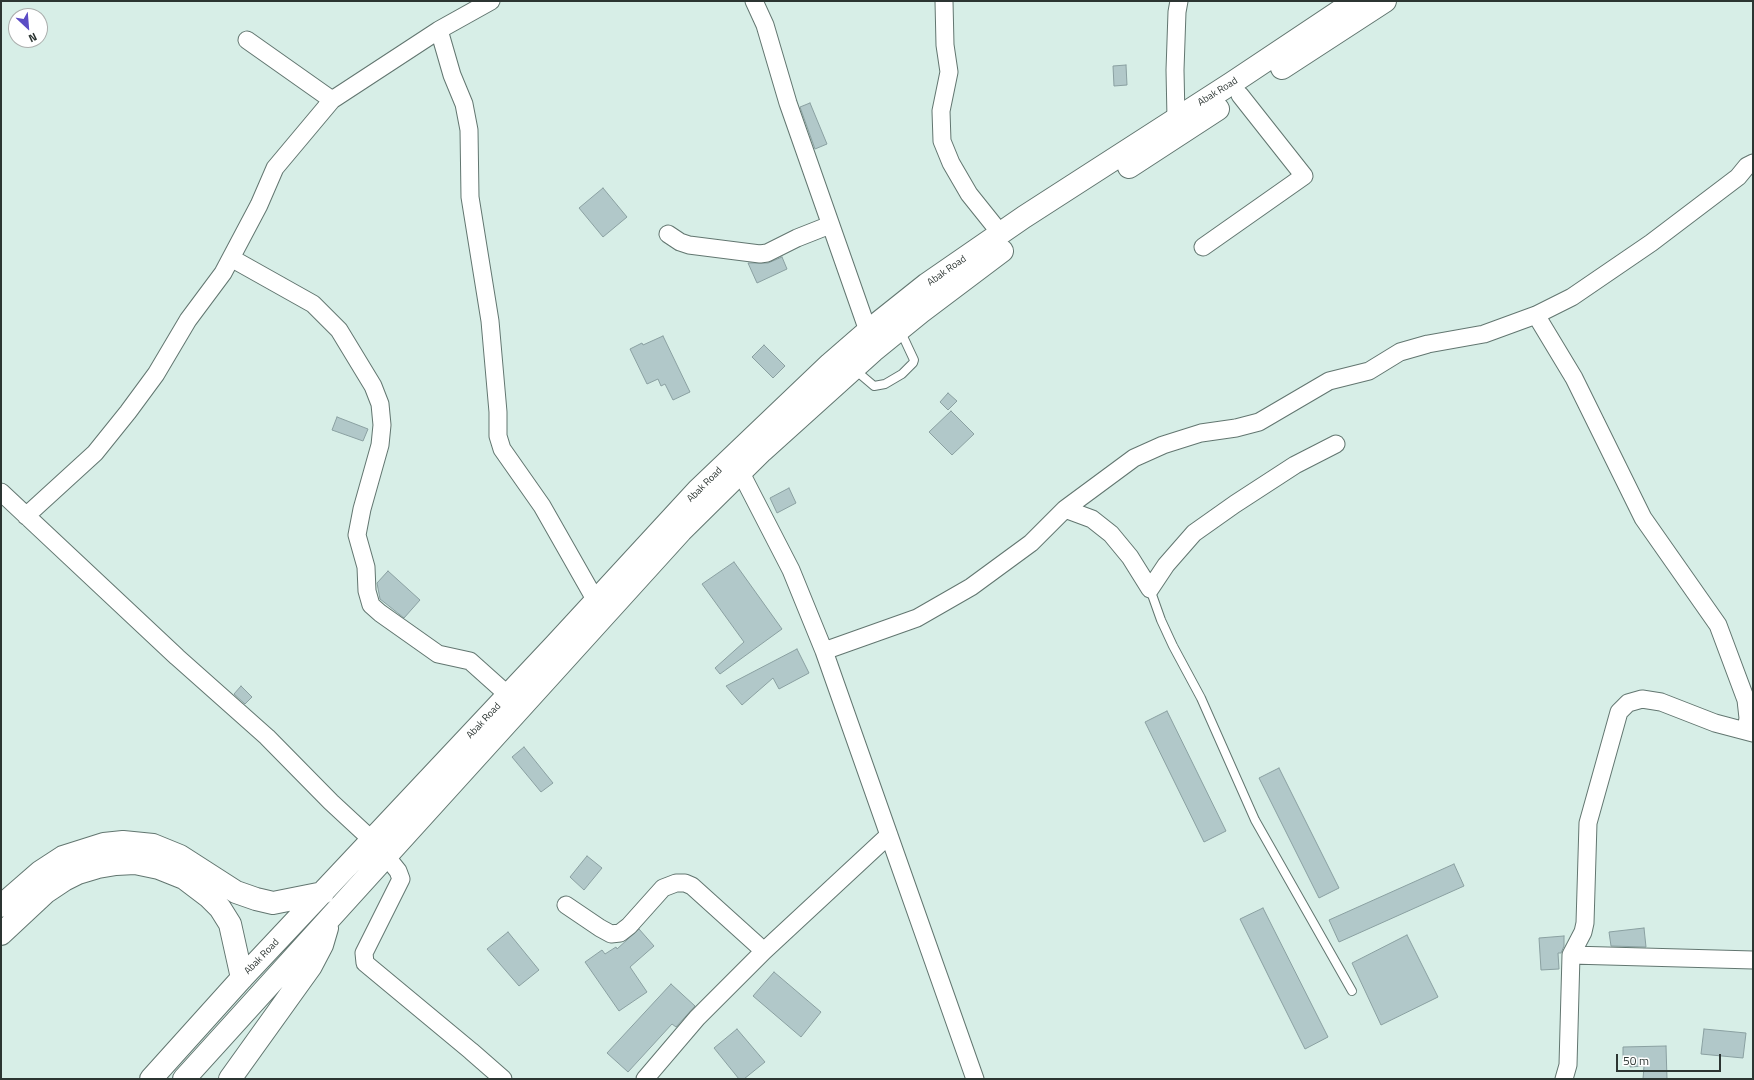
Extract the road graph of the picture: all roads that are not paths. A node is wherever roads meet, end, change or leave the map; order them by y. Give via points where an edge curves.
1 (491, 1) edge
2 (754, 1) edge
3 (944, 1) edge
4 (1179, 1) edge
5 (1355, 1) edge
6 (1384, 1) edge
7 (439, 30) junction
8 (247, 40) dead end
9 (1236, 89) junction
10 (332, 100) junction
11 (1176, 118) junction
12 (1753, 163) edge
13 (830, 225) junction
14 (668, 234) dead end
15 (1000, 234) junction
16 (1203, 247) dead end
17 (232, 258) junction
18 (1536, 315) junction
19 (900, 329) junction
20 (868, 331) junction
21 (854, 369) junction
22 (1336, 444) dead end
23 (741, 473) junction
24 (1, 492) edge
25 (1065, 509) junction
26 (26, 516) junction
27 (1150, 589) junction
28 (596, 600) junction
29 (824, 651) junction
30 (508, 695) junction
31 (1749, 732) edge
32 (889, 835) junction
33 (379, 848) junction
34 (323, 893) junction
35 (566, 905) dead end
36 (1, 906) edge
37 (329, 919) junction
38 (1, 934) edge
39 (764, 951) junction
40 (1571, 955) junction
41 (1753, 960) edge
42 (242, 978) junction
43 (1352, 991) dead end
44 (151, 1079) edge
45 (184, 1079) edge
46 (230, 1079) edge
47 (503, 1079) edge
48 (645, 1079) edge
49 (975, 1079) edge
50 (1564, 1079) edge

1 - 7 street
2 - 13 street via 766,26 788,103
3 - 15 street via 945,45 949,72 942,111 942,141 969,194
4 - 11 street via 1175,70
5 - 9 highway, Abak Road
6 - 9 highway, Abak Road
7 - 10 street
7 - 28 street via 452,75 464,104 469,130 470,197 490,321 498,436 502,449 542,506
8 - 10 street
9 - 11 highway, Abak Road
9 - 16 street via 1304,176
9 - 19 highway, Abak Road via 987,261
10 - 17 street via 275,168
11 - 15 highway, Abak Road
12 - 18 street via 1651,243 1572,297
13 - 14 street via 760,254 689,245
13 - 20 street
15 - 20 highway, Abak Road via 928,284
17 - 26 street via 128,412 95,453
17 - 30 street via 313,304 339,330 380,404 380,444 357,535 366,567 367,591 371,605 438,654 470,661
18 - 25 street via 1484,334 1400,352 1369,371 1329,381 1259,422 1201,433 1163,445 1134,458
18 - 31 street via 1574,378 1643,518 1718,625 1746,700
19 - 21 highway, Abak Road
19 - 21 lane via 914,360 902,374 885,384 874,386
20 - 28 highway, Abak Road via 698,490
21 - 23 highway, Abak Road
22 - 27 street via 1295,465 1194,533
23 - 29 street via 790,570
23 - 33 highway, Abak Road via 676,537
24 - 26 street
25 - 27 street via 1092,519 1111,534 1130,557
25 - 29 street via 1031,543 971,587 917,618
26 - 33 street via 177,657 268,737
27 - 43 lane via 1164,627 1201,698 1255,820
28 - 30 highway, Abak Road
29 - 32 street
30 - 33 highway, Abak Road
31 - 40 street via 1715,723 1661,702 1642,699 1628,703 1619,712 1588,823 1585,923
32 - 39 street
32 - 49 street
33 - 34 highway, Abak Road
33 - 37 highway, Abak Road
33 - 47 street via 398,871 401,879 364,953 365,963
34 - 36 highway via 272,903 256,899 236,892 180,856 153,845 123,842 104,844 63,857 40,872
34 - 42 highway, Abak Road
35 - 39 street via 611,934 620,933 663,888 685,883 692,886
37 - 45 highway, Abak Road
37 - 46 highway via 322,945 311,966
38 - 42 highway via 46,892 64,880 98,867 135,863 159,868 184,878 214,903 230,924
39 - 48 street via 698,1018
40 - 41 street
40 - 50 street via 1568,1065
42 - 44 highway, Abak Road

